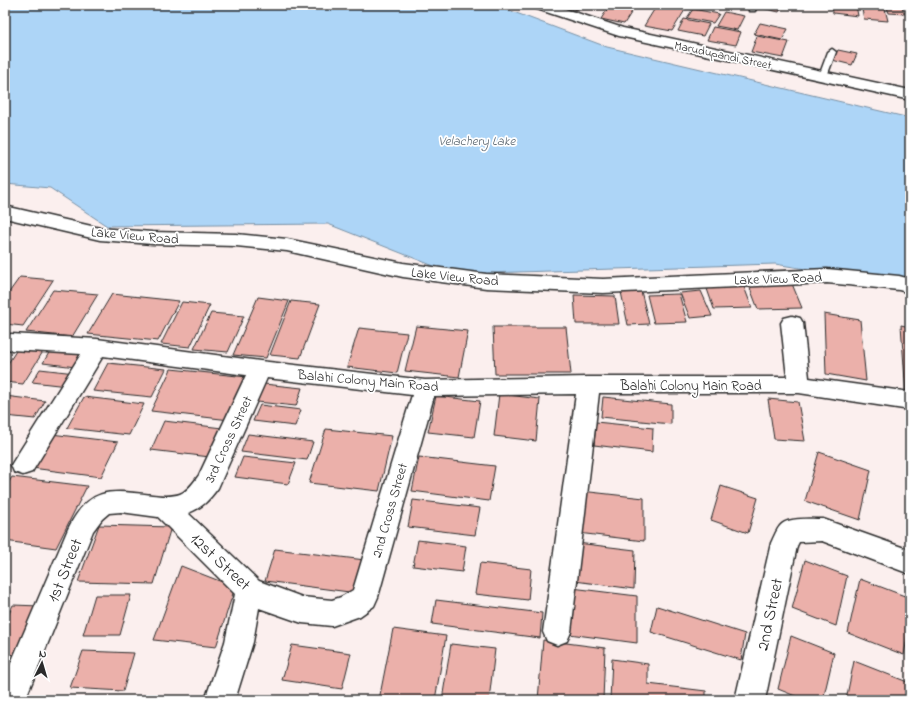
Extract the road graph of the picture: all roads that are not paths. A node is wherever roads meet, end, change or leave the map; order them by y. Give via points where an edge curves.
1 (539, 5) edge
2 (832, 52) dead end
3 (824, 76) junction
4 (910, 95) edge
5 (5, 212) edge
6 (910, 286) edge
7 (792, 323) dead end
8 (11, 342) dead end
9 (97, 347) junction
10 (260, 369) junction
11 (589, 385) junction
12 (799, 385) junction
13 (425, 388) junction
14 (910, 401) edge
15 (23, 465) dead end
16 (165, 507) junction
17 (910, 562) edge
18 (248, 590) junction
19 (332, 612) joint
20 (557, 632) dead end
21 (10, 700) edge
22 (220, 700) edge
23 (750, 700) edge

1 - 3 street, Marudupandi Street via 618,32
2 - 3 lane
3 - 4 street, Marudupandi Street
5 - 6 street, Lake View Road via 100,234 287,245 403,270 486,281 603,286 827,276
7 - 12 street
8 - 9 street, Balahi Colony Main Road
9 - 10 street, Balahi Colony Main Road
9 - 15 street
10 - 13 street, Balahi Colony Main Road
10 - 16 street, 3rd Cross Street via 203,492 194,500
11 - 12 street, Balahi Colony Main Road
11 - 13 street, Balahi Colony Main Road
11 - 20 street
12 - 14 street, Balahi Colony Main Road
13 - 19 street, 2nd Cross Street via 364,597 350,607
16 - 18 street, 12st Street
16 - 21 street, 1st Street via 110,502 98,506 88,517
17 - 23 street, 2nd Street via 823,530 792,531 784,543
18 - 19 street, 12st Street via 302,610
18 - 22 street via 239,642

